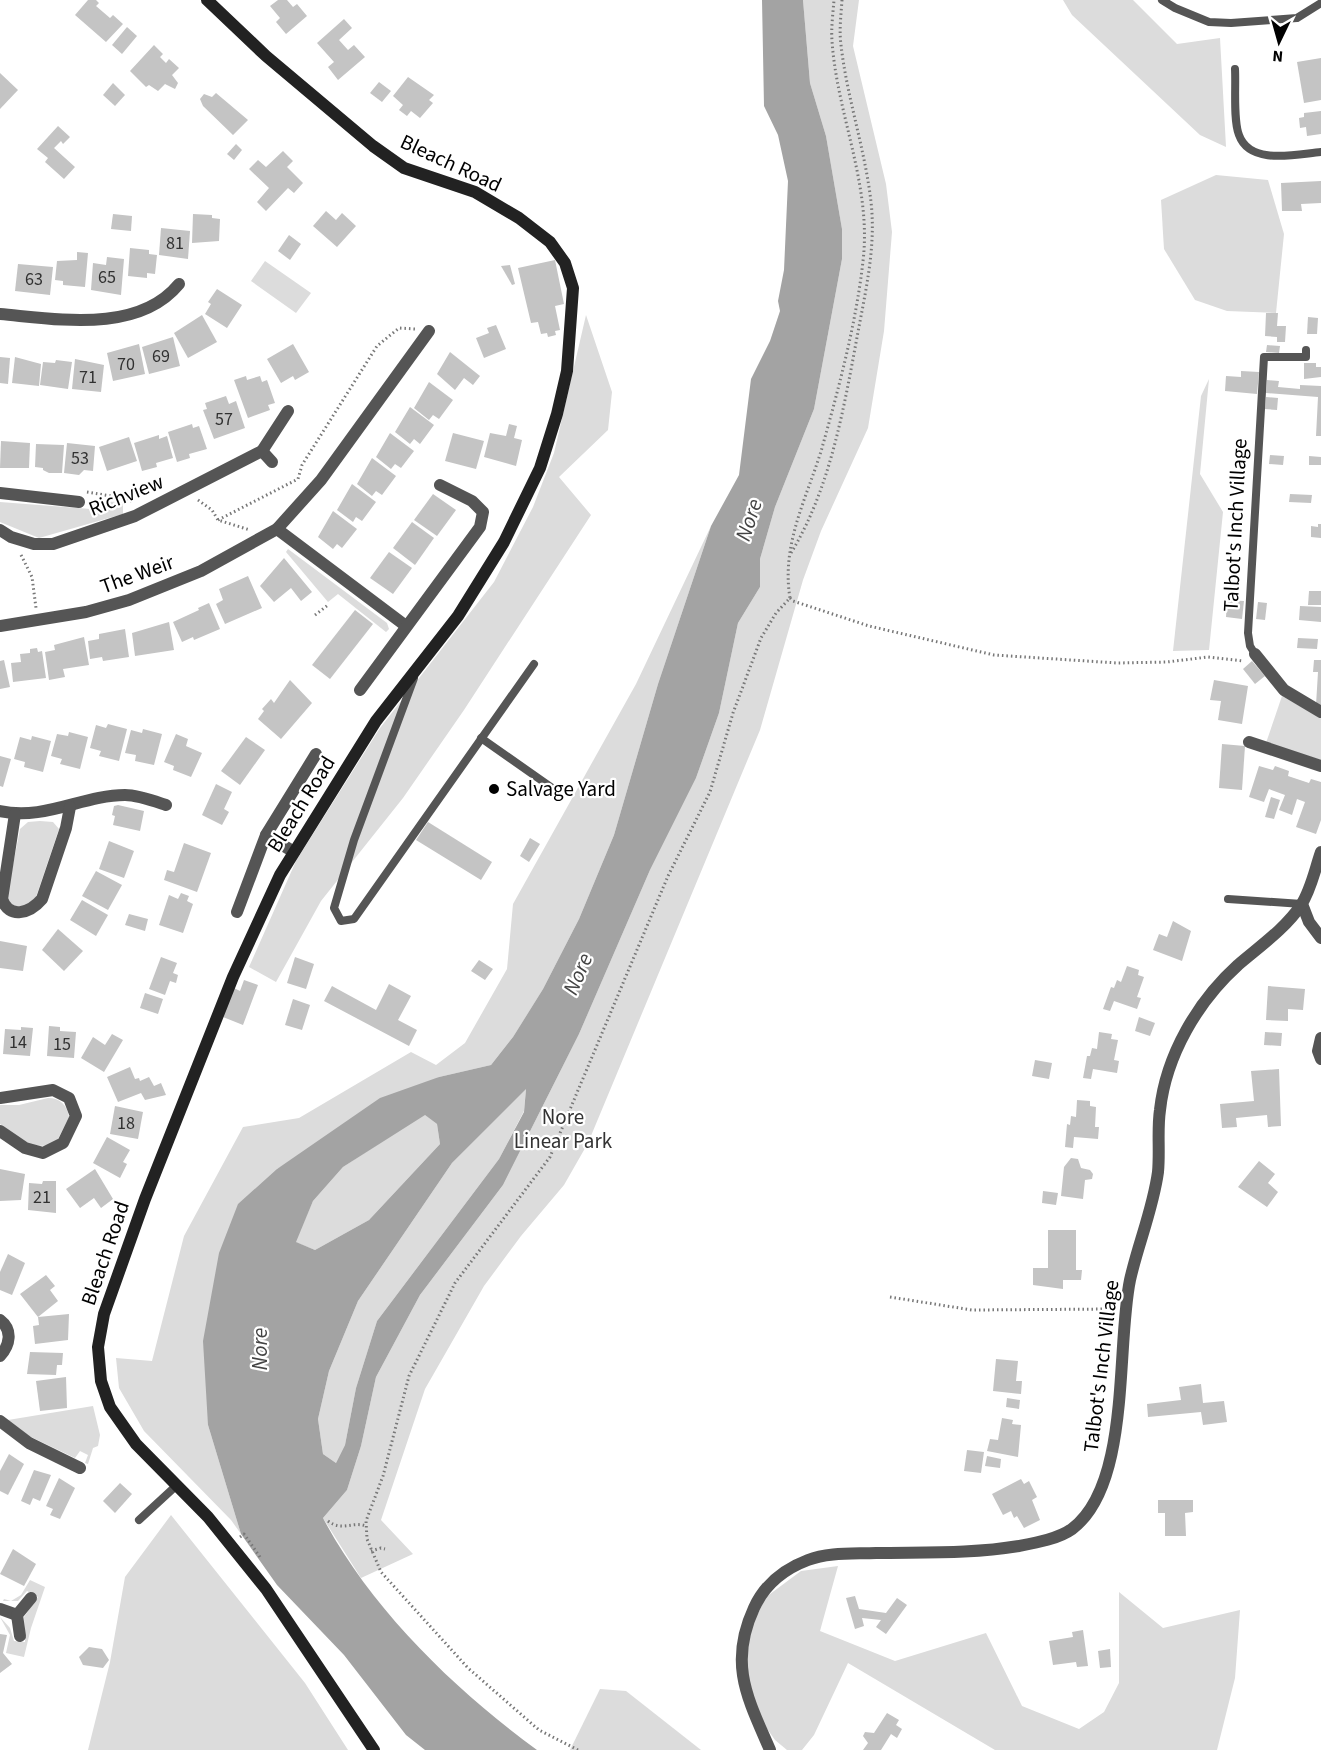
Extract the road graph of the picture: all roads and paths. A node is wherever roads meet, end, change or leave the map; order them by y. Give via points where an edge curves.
1 (207, 0) edge
2 (834, 0) edge
3 (842, 0) edge
4 (1162, 0) edge
5 (1321, 3) edge
6 (1235, 69) dead end
7 (1321, 152) edge
8 (179, 284) dead end
9 (0, 314) edge
10 (429, 331) joint
11 (1306, 350) dead end
12 (288, 411) dead end
13 (262, 451) junction
14 (272, 462) dead end
15 (440, 485) dead end
16 (0, 493) edge
17 (197, 499) dead end
18 (78, 502) joint
19 (142, 512) junction
20 (218, 520) junction
21 (277, 529) junction
22 (0, 530) edge
23 (254, 534) dead end
24 (17, 539) junction
25 (789, 557) junction
26 (790, 598) junction
27 (328, 605) dead end
28 (315, 615) dead end
29 (38, 619) junction
30 (0, 626) edge
31 (406, 626) junction
32 (1255, 654) junction
33 (534, 664) dead end
34 (417, 669) junction
35 (360, 690) dead end
36 (1321, 712) edge
37 (482, 738) junction
38 (1249, 742) dead end
39 (315, 754) dead end
40 (1321, 766) edge
41 (558, 792) dead end
42 (166, 805) dead end
43 (70, 807) junction
44 (0, 811) edge
45 (15, 814) junction
46 (266, 835) junction
47 (294, 852) junction
48 (1321, 852) edge
49 (1228, 899) dead end
50 (1302, 904) junction
51 (237, 912) dead end
52 (1321, 938) edge
53 (1321, 1038) edge
54 (1321, 1059) edge
55 (0, 1098) edge
56 (0, 1131) edge
57 (890, 1297) dead end
58 (1127, 1309) junction
59 (0, 1320) edge
60 (0, 1356) edge
61 (0, 1422) edge
62 (80, 1468) dead end
63 (177, 1485) junction
64 (139, 1520) dead end
65 (328, 1521) dead end
66 (366, 1526) junction
67 (243, 1536) dead end
68 (385, 1549) dead end
69 (371, 1551) junction
70 (263, 1562) dead end
71 (31, 1598) dead end
72 (0, 1610) edge
73 (17, 1616) junction
74 (20, 1636) dead end
75 (374, 1750) edge
76 (578, 1750) edge
77 (770, 1750) edge

1 - 34 street, Bleach Road via 266,56 404,168 475,192 550,242 565,263 573,288 567,371 540,468 504,542 458,616
2 - 25 path via 832,40 838,85 866,234 839,386 798,509
3 - 25 path via 840,44 871,200 870,266 828,468 808,524
4 - 5 lane via 1209,22 1231,23 1297,18
6 - 7 lane via 1238,132 1246,145 1265,155
8 - 9 street via 166,300 128,314 90,321
10 - 20 path via 404,327 388,334 302,465 298,479
10 - 21 street, The Weir via 321,480
11 - 32 lane, Talbot's Inch Village via 1306,357 1264,357 1248,633
12 - 13 street
13 - 14 street
13 - 19 street, Richview
15 - 31 street via 472,501 483,512 480,527
16 - 18 street, Richview
17 - 20 path
18 - 19 path via 85,492 129,499
19 - 24 street, Richview via 53,544
20 - 23 path via 248,528
21 - 29 street, The Weir via 201,571 129,600
21 - 31 street
22 - 24 street, Richview
24 - 29 path via 18,551 32,577
25 - 26 path
26 - 32 path via 869,626 994,655 1167,663 1208,657 1242,661
26 - 66 path via 761,638 733,713 710,792 668,876 550,1157 455,1283 408,1376
27 - 28 path
29 - 30 street, The Weir
31 - 35 street
32 - 36 street, Talbot's Inch Village via 1284,690
33 - 37 lane
34 - 37 lane via 354,840 334,908 341,921 354,919
34 - 47 street, Bleach Road via 376,722
37 - 41 lane
38 - 40 street
39 - 46 street
42 - 43 street via 128,795 102,797
43 - 45 street
43 - 45 street via 42,899 25,912 12,912 4,907 2,899
44 - 45 street
46 - 47 street
46 - 51 street
47 - 63 street, Bleach Road via 233,977 104,1314 98,1347 101,1381 110,1407 136,1444
48 - 50 street, Talbot's Inch Village
49 - 50 lane
50 - 52 street
50 - 58 street, Talbot's Inch Village via 1233,970 1196,1013 1170,1065 1160,1109 1153,1199 1130,1282
53 - 54 street
55 - 56 street via 53,1090 69,1098 76,1116 63,1143 43,1153 25,1148
57 - 58 path via 972,1310
58 - 77 street, Talbot's Inch Village via 1110,1458 1097,1500 1071,1530 1039,1542 998,1549 811,1558 784,1571 761,1592 742,1644 743,1671 749,1705
59 - 60 street via 7,1326 9,1341
61 - 62 street via 29,1443
63 - 64 lane
63 - 75 street, Bleach Road via 208,1517
65 - 66 path via 345,1528
66 - 69 path
67 - 70 path
68 - 69 path
69 - 76 path via 381,1572 468,1668 539,1730
71 - 73 street
72 - 73 street
73 - 74 street

